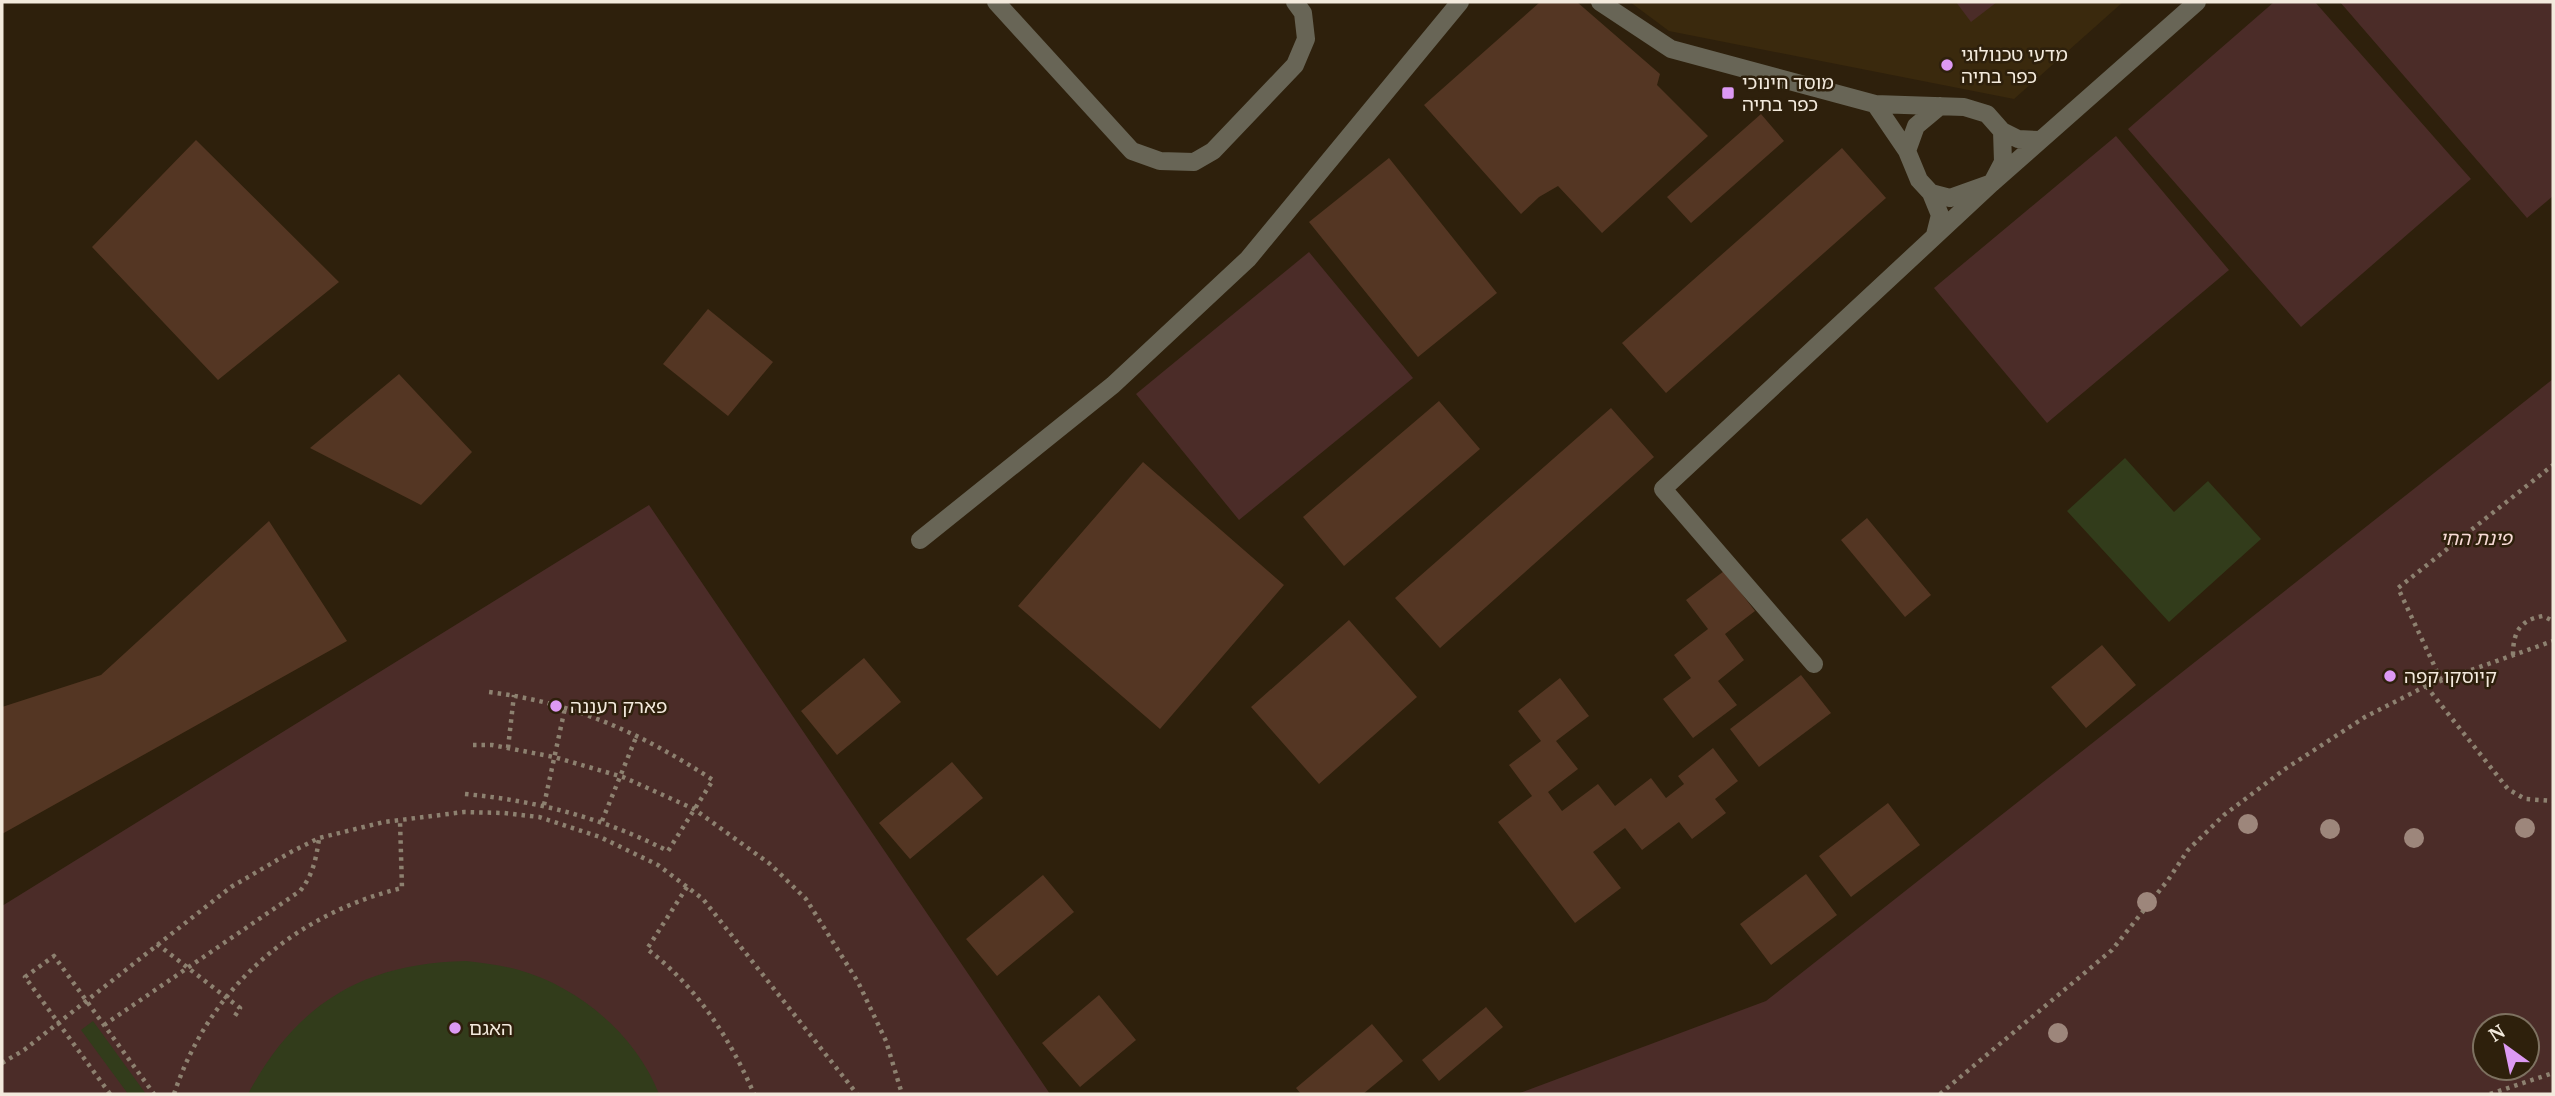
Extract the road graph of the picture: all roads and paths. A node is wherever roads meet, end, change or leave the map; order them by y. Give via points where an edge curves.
1 (996, 2) edge
2 (1295, 2) edge
3 (1460, 2) edge
4 (1600, 2) edge
5 (2197, 2) edge
6 (1875, 104) junction
7 (1940, 106) junction
8 (2002, 131) junction
9 (2040, 140) junction
10 (1907, 150) junction
11 (1992, 183) junction
12 (1931, 193) junction
13 (1935, 235) junction
14 (2553, 465) edge
15 (920, 540) dead end
16 (2553, 621) edge
17 (2553, 641) edge
18 (2513, 655) junction
19 (1814, 664) dead end
20 (2441, 680) junction
21 (2426, 686) junction
22 (489, 692) dead end
23 (514, 695) junction
24 (565, 708) junction
25 (637, 735) junction
26 (474, 745) dead end
27 (508, 748) junction
28 (554, 757) junction
29 (620, 776) junction
30 (465, 794) dead end
31 (2553, 801) edge
32 (544, 805) junction
33 (694, 809) junction
34 (400, 821) junction
35 (603, 821) junction
36 (319, 838) junction
37 (687, 887) junction
38 (157, 944) junction
39 (188, 969) junction
40 (225, 997) junction
41 (86, 1000) junction
42 (233, 1019) dead end
43 (58, 1023) junction
44 (104, 1025) junction
45 (2, 1063) edge
46 (2553, 1073) edge
47 (110, 1094) edge
48 (154, 1094) edge
49 (174, 1094) edge
50 (754, 1094) edge
51 (857, 1094) edge
52 (902, 1094) edge
53 (1940, 1094) edge
54 (2490, 1094) edge

1 - 2 lane via 1132,151 1160,162 1194,162 1213,151 1295,65 1306,39 1303,13
3 - 15 lane via 1248,259 1114,385
4 - 6 lane via 1671,49
5 - 9 lane
6 - 7 lane
6 - 10 lane
7 - 8 lane via 1987,114
7 - 10 lane via 1916,126
8 - 9 lane via 2018,139
8 - 11 lane via 2003,162
9 - 11 lane
10 - 12 lane via 1919,180
11 - 12 lane via 1950,198
11 - 13 lane
12 - 13 lane via 1940,215
13 - 19 lane via 1663,489
14 - 20 path via 2398,588
16 - 18 path via 2543,616 2522,623 2516,631
17 - 18 path
18 - 20 path
20 - 21 path
21 - 31 path via 2508,789 2525,799
21 - 53 path via 2365,717 2224,815 2188,850 2112,950
22 - 23 path
23 - 24 path
23 - 27 path
24 - 25 path
24 - 28 path
25 - 29 path
25 - 33 path via 713,780
26 - 27 path
27 - 28 path
28 - 29 path
28 - 32 path
29 - 33 path
29 - 35 path
30 - 32 path
32 - 35 path
33 - 35 path via 668,851
33 - 52 path via 770,864 806,899 858,982 886,1041
34 - 36 path
34 - 37 path via 464,812 539,817 612,843 658,865
34 - 40 path via 402,888 314,923 253,966
36 - 38 path via 263,866
36 - 39 path via 309,880 300,891
37 - 50 path via 647,949 691,989 730,1045
37 - 51 path via 703,899
38 - 39 path
38 - 41 path
39 - 40 path
39 - 44 path
40 - 42 path via 240,1008
40 - 49 path via 198,1040
41 - 43 path
41 - 43 path via 54,956 25,977
41 - 44 path
43 - 45 path
43 - 47 path
44 - 48 path
46 - 54 path

